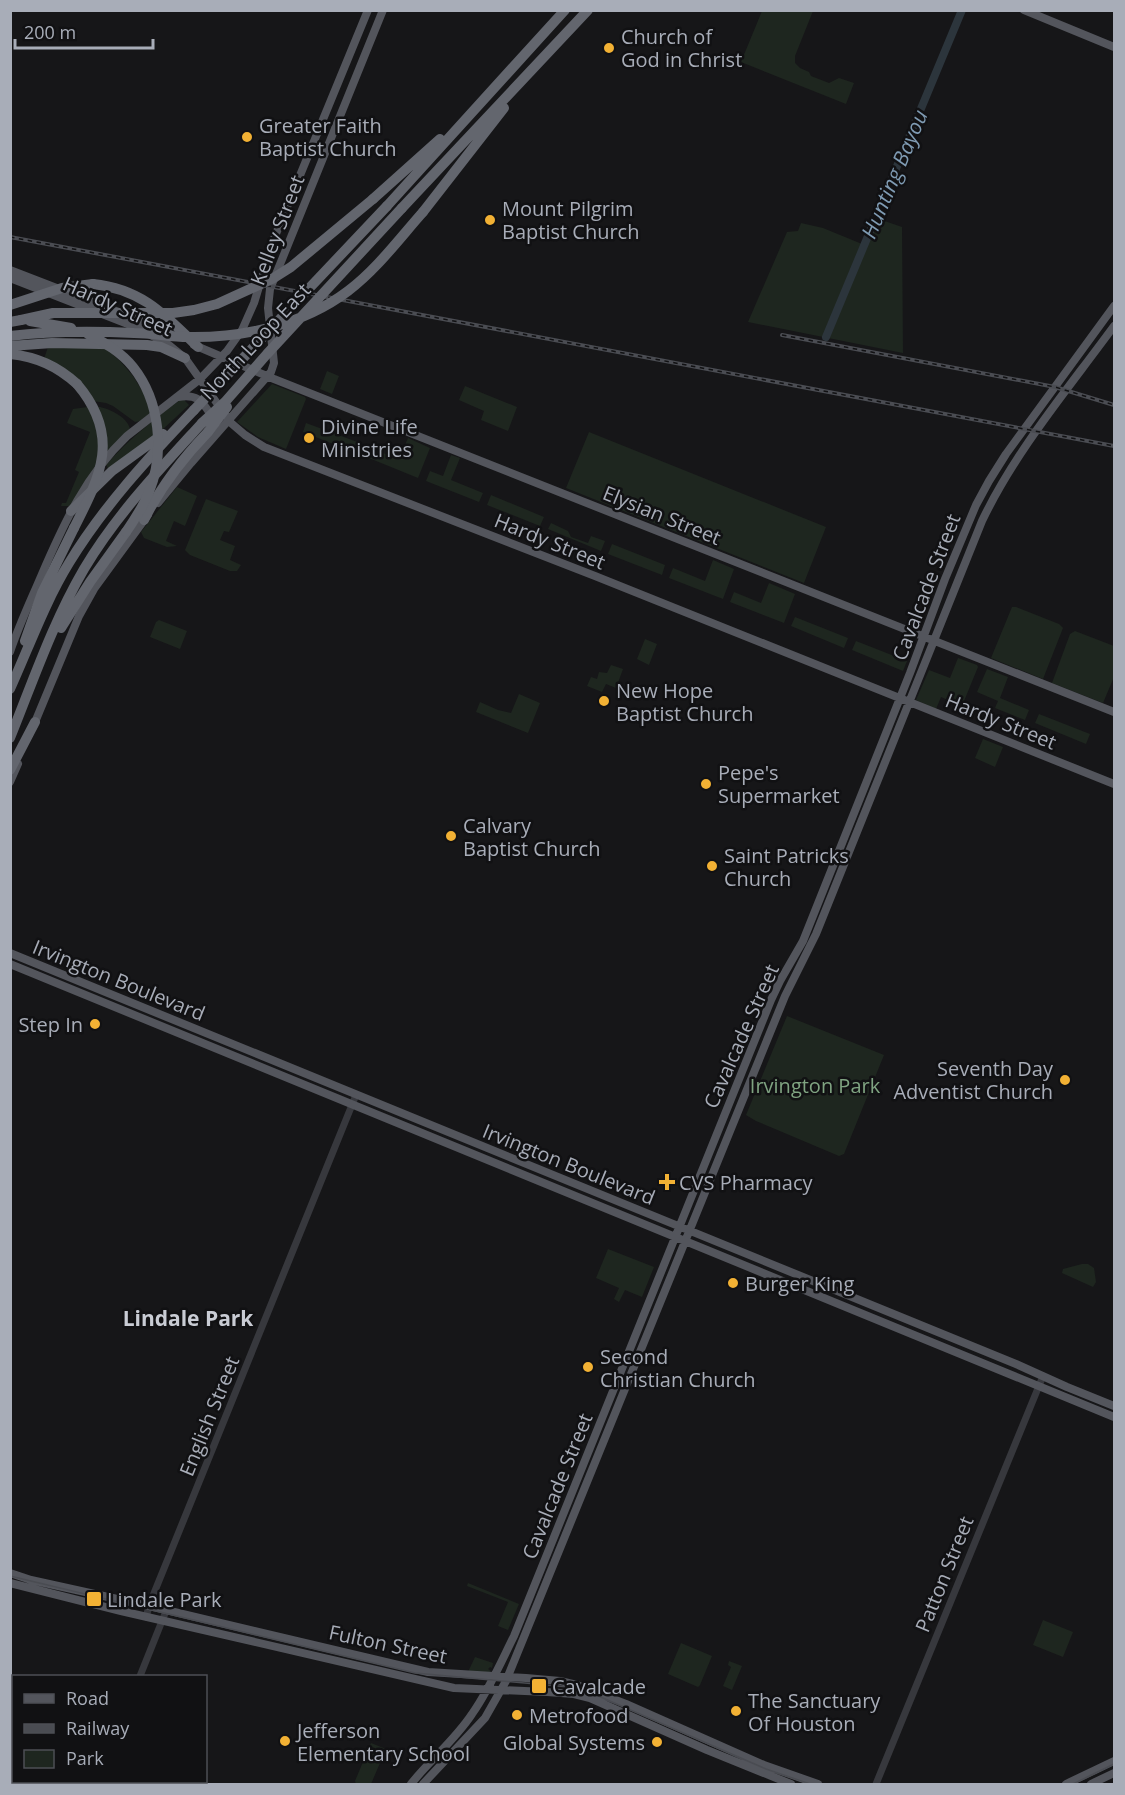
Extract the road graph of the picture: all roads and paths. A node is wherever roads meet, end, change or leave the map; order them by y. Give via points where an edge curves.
1 (368, 10) edge
2 (383, 10) edge
3 (565, 10) edge
4 (588, 10) edge
5 (1024, 10) edge
6 (1114, 47) edge
7 (536, 65) junction
8 (487, 96) junction
9 (10, 270) edge
10 (10, 278) edge
11 (22, 279) junction
12 (10, 305) edge
13 (1114, 306) edge
14 (16, 321) edge
15 (1114, 326) edge
16 (10, 336) edge
17 (10, 346) edge
18 (198, 347) junction
19 (10, 354) edge
20 (221, 357) junction
21 (185, 358) junction
22 (268, 376) junction
23 (200, 379) junction
24 (178, 397) junction
25 (1045, 401) junction
26 (1054, 408) junction
27 (191, 413) junction
28 (229, 421) junction
29 (208, 430) junction
30 (71, 511) junction
31 (971, 517) junction
32 (144, 520) joint
33 (982, 521) junction
34 (923, 637) junction
35 (933, 642) junction
36 (46, 651) junction
37 (10, 652) edge
38 (11, 688) edge
39 (900, 698) junction
40 (910, 702) junction
41 (1114, 712) edge
42 (35, 722) junction
43 (10, 738) edge
44 (10, 770) edge
45 (10, 782) edge
46 (1114, 784) edge
47 (10, 953) edge
48 (10, 964) edge
49 (356, 1095) junction
50 (352, 1104) junction
51 (680, 1228) junction
52 (689, 1231) junction
53 (681, 1239) junction
54 (739, 1250) junction
55 (734, 1261) junction
56 (863, 1301) junction
57 (858, 1311) junction
58 (978, 1348) junction
59 (974, 1359) junction
60 (1043, 1376) junction
61 (1039, 1386) junction
62 (1084, 1394) junction
63 (1080, 1403) junction
64 (1114, 1406) edge
65 (1114, 1417) edge
66 (10, 1573) edge
67 (10, 1583) edge
68 (149, 1606) junction
69 (164, 1615) junction
70 (146, 1617) junction
71 (141, 1675) edge
72 (494, 1677) junction
73 (508, 1677) junction
74 (490, 1690) junction
75 (502, 1690) junction
76 (463, 1741) junction
77 (1114, 1761) edge
78 (1114, 1773) edge
79 (411, 1785) edge
80 (423, 1785) edge
81 (791, 1785) edge
82 (818, 1785) edge
83 (876, 1785) edge
84 (1066, 1785) edge
85 (1091, 1785) edge

1 - 20 main road, Kelley Street via 273,241 254,303 240,334
2 - 22 main road, Kelley Street via 270,289 268,308 274,363
3 - 8 highway, North Loop East
4 - 7 highway, North Loop East
5 - 6 main road
7 - 16 highway, bridge via 423,212 374,268 327,305 248,333 186,337 56,332
7 - 29 highway, North Loop East, bridge via 267,354
8 - 14 highway, bridge via 373,199 272,279 194,310 150,315 53,313
8 - 27 highway, North Loop East, bridge
9 - 11 main road, Hardy Street
10 - 11 main road, Hardy Street
11 - 18 main road, Hardy Street via 142,321
11 - 21 main road, Hardy Street via 138,328
12 - 18 highway, bridge via 62,288 119,288 150,303
13 - 25 main road, Cavalcade Street
14 - 36 highway, bridge via 57,324 87,333 116,351 141,381 152,407 159,449 150,491 139,513
15 - 26 main road, Cavalcade Street
17 - 21 highway via 147,345
18 - 20 main road, Elysian Street
19 - 38 highway, bridge via 42,360 78,384 98,415 102,449 99,476 39,601
20 - 22 main road, Elysian Street
20 - 23 main road, Kelley Street
21 - 23 main road, Hardy Street
22 - 28 main road
22 - 34 main road, Elysian Street
23 - 24 main road, Kelley Street
23 - 28 main road, Hardy Street
24 - 29 main road via 199,399 216,423 217,427
24 - 30 main road, Kelley Street via 117,446 92,476
25 - 26 main road
25 - 31 main road, Cavalcade Street via 997,468
26 - 33 main road, Cavalcade Street via 1015,461
27 - 30 highway via 112,471
27 - 38 highway, North Loop East via 120,492 84,540 55,588
28 - 29 main road
28 - 39 main road, Hardy Street via 264,447
29 - 32 highway via 171,474
29 - 36 highway, North Loop East via 130,504 103,539 73,588
30 - 37 main road, Kelley Street
31 - 33 main road
31 - 34 main road, Cavalcade Street
32 - 42 main road via 79,616
33 - 35 main road, Cavalcade Street
34 - 35 main road, Elysian Street
34 - 39 main road, Cavalcade Street
35 - 40 main road, Cavalcade Street
35 - 41 main road, Elysian Street
36 - 43 highway, North Loop East
39 - 40 main road, Hardy Street
39 - 51 main road, Cavalcade Street via 803,941 771,1000
40 - 46 main road, Hardy Street
40 - 52 main road, Cavalcade Street
42 - 44 highway
42 - 45 main road
47 - 49 main road, Irvington Boulevard
48 - 50 main road, Irvington Boulevard
49 - 50 street, English Street
49 - 51 main road, Irvington Boulevard
50 - 53 main road, Irvington Boulevard
50 - 68 street, English Street
51 - 52 main road, Irvington Boulevard
51 - 53 main road, Cavalcade Street
52 - 53 main road, Cavalcade Street
52 - 54 main road, Irvington Boulevard
53 - 55 main road, Irvington Boulevard
53 - 72 main road, Cavalcade Street
53 - 73 main road, Cavalcade Street
54 - 55 main road
54 - 56 main road, Irvington Boulevard
55 - 57 main road, Irvington Boulevard
56 - 57 main road
56 - 58 main road, Irvington Boulevard
57 - 59 main road, Irvington Boulevard
58 - 59 main road
58 - 60 main road, Irvington Boulevard
59 - 61 main road, Irvington Boulevard
60 - 61 street, Patton Street
60 - 62 main road, Irvington Boulevard
61 - 63 main road, Irvington Boulevard
61 - 83 street, Patton Street
62 - 63 main road
62 - 64 main road, Irvington Boulevard
63 - 65 main road, Irvington Boulevard
66 - 68 main road, Fulton Street
67 - 70 main road, Fulton Street
68 - 69 main road, Fulton Street
68 - 70 street, English Street
69 - 70 main road, Fulton Street
69 - 71 street
69 - 72 main road, Fulton Street via 428,1672
69 - 74 main road, Fulton Street via 454,1688
72 - 73 main road, Fulton Street
72 - 74 main road, Cavalcade Street
73 - 75 main road, Cavalcade Street
73 - 82 main road, Fulton Street via 585,1687 764,1766
74 - 75 main road, Fulton Street
74 - 76 main road
74 - 79 main road
75 - 76 main road, Cavalcade Street via 485,1718
75 - 81 main road, Fulton Street via 590,1698
76 - 80 main road, Cavalcade Street
77 - 84 main road
78 - 85 main road

